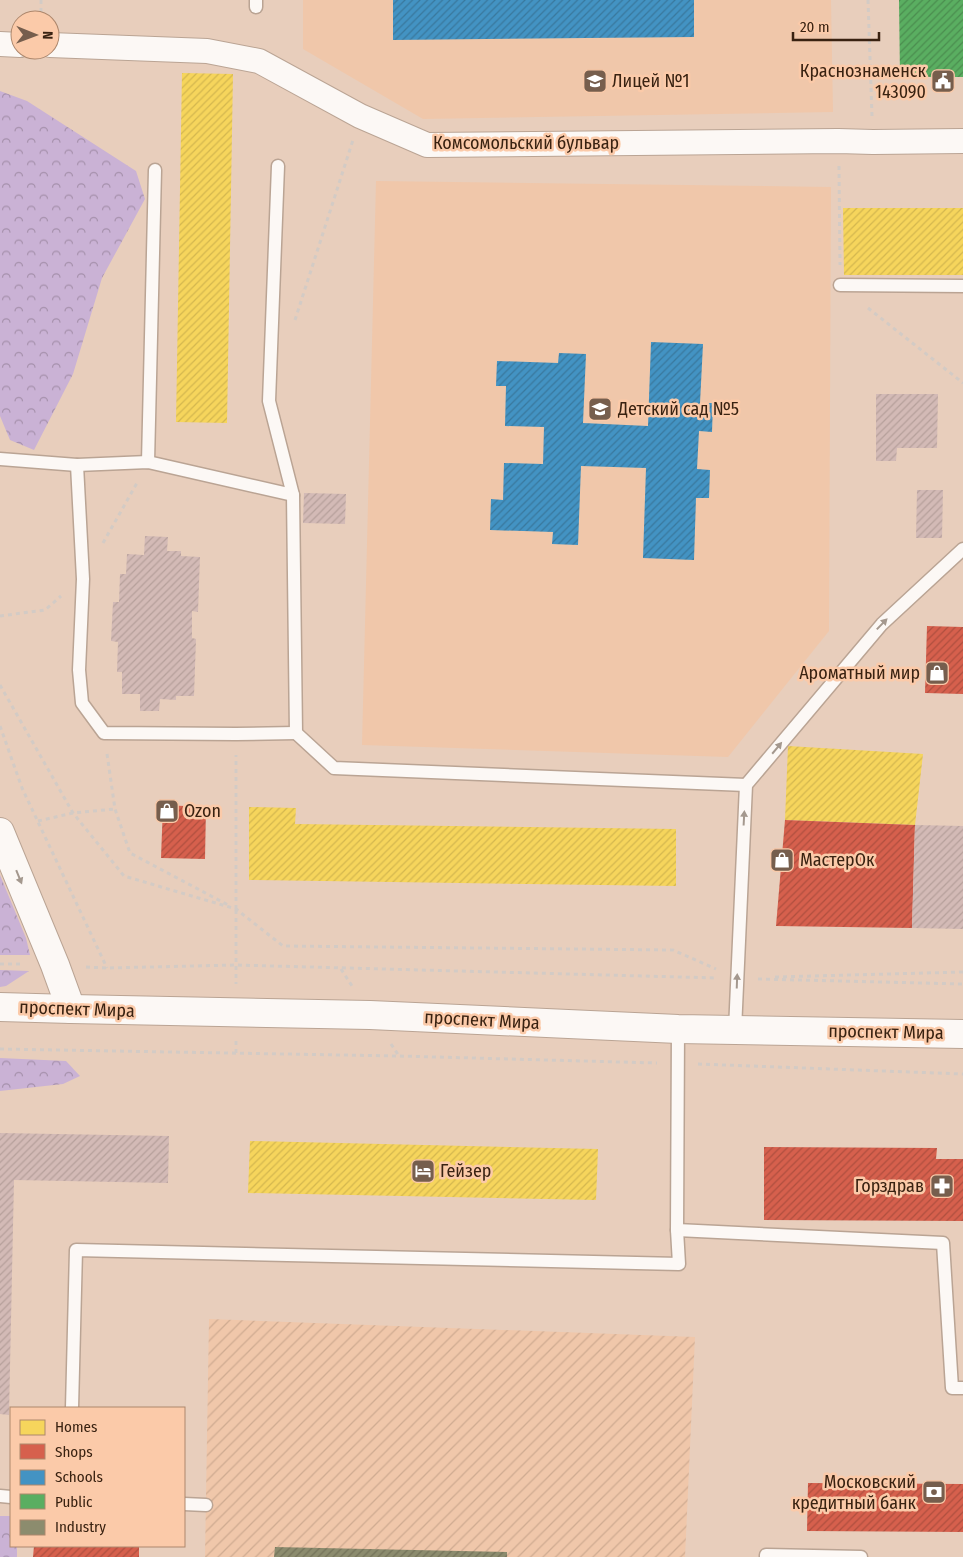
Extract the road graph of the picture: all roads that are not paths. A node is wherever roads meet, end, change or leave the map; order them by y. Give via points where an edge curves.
1 (60, 45) edge
2 (963, 141) edge
3 (278, 166) dead end
4 (155, 170) dead end
5 (840, 285) dead end
6 (963, 286) edge
7 (0, 460) edge
8 (148, 462) junction
9 (77, 465) junction
10 (292, 494) junction
11 (963, 549) edge
12 (296, 733) junction
13 (746, 785) junction
14 (0, 832) edge
15 (0, 1007) edge
16 (71, 1010) junction
17 (678, 1028) junction
18 (736, 1030) junction
19 (963, 1034) edge
20 (677, 1230) junction
21 (963, 1388) edge
22 (72, 1407) edge
23 (185, 1504) edge
24 (206, 1505) dead end
25 (766, 1557) edge
26 (861, 1557) edge

1 - 2 street, Комсомольский бульвар via 207,51 259,61 360,116 427,145
3 - 10 lane via 269,402
4 - 8 lane
5 - 6 lane
7 - 9 lane
8 - 9 lane
8 - 10 lane
9 - 12 lane via 82,579 78,670 82,703 104,733
10 - 12 lane
13 -> 11 lane via 882,624
12 - 13 lane via 334,768
18 -> 13 lane
14 -> 16 street
15 - 16 street, проспект Мира
16 - 17 street, проспект Мира via 370,1015
17 - 18 street, проспект Мира
17 - 20 lane
18 - 19 street, проспект Мира
20 - 21 lane via 943,1243 952,1388
20 - 22 lane via 679,1264 76,1250
23 - 24 lane
25 - 26 lane

